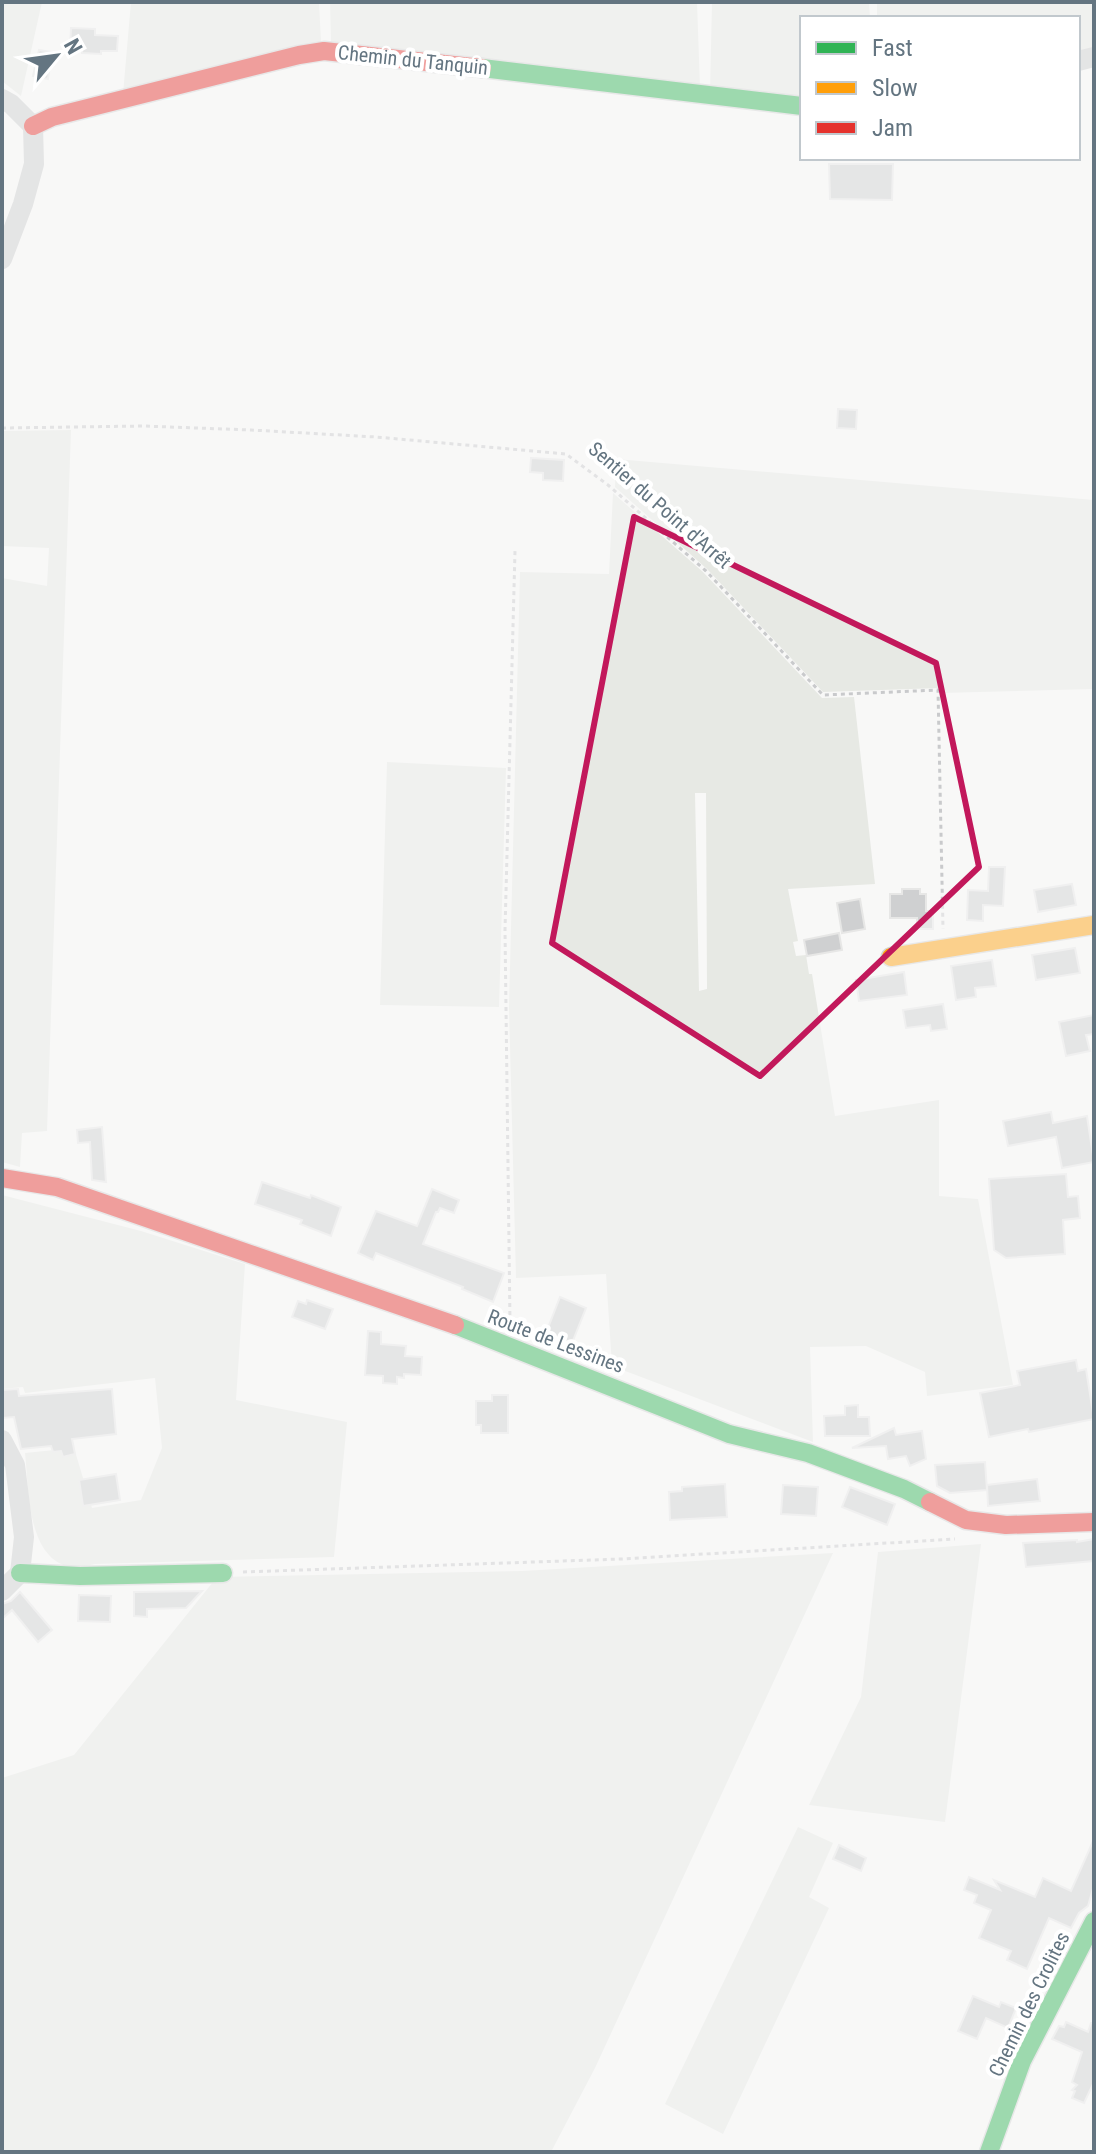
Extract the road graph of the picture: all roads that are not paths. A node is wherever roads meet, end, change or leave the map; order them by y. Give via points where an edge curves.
1 (2, 99) edge
2 (800, 106) edge
3 (33, 126) junction
4 (2, 259) edge
5 (1094, 925) edge
6 (891, 957) dead end
7 (2, 1178) edge
8 (2, 1440) edge
9 (1094, 1522) edge
10 (20, 1573) junction
11 (223, 1573) road end
12 (2, 1591) edge
13 (1094, 1921) edge
14 (989, 2152) edge

1 - 3 street
2 - 3 street, Chemin du Tanquin via 324,51
3 - 4 street via 34,164
5 - 6 street
7 - 9 street, Route de Lessines via 57,1187 511,1346 729,1434 808,1453 890,1484 966,1520 1006,1525
8 - 10 street via 15,1465 24,1537
10 - 11 street
10 - 12 street
13 - 14 street, Chemin des Crolites via 1022,2061

